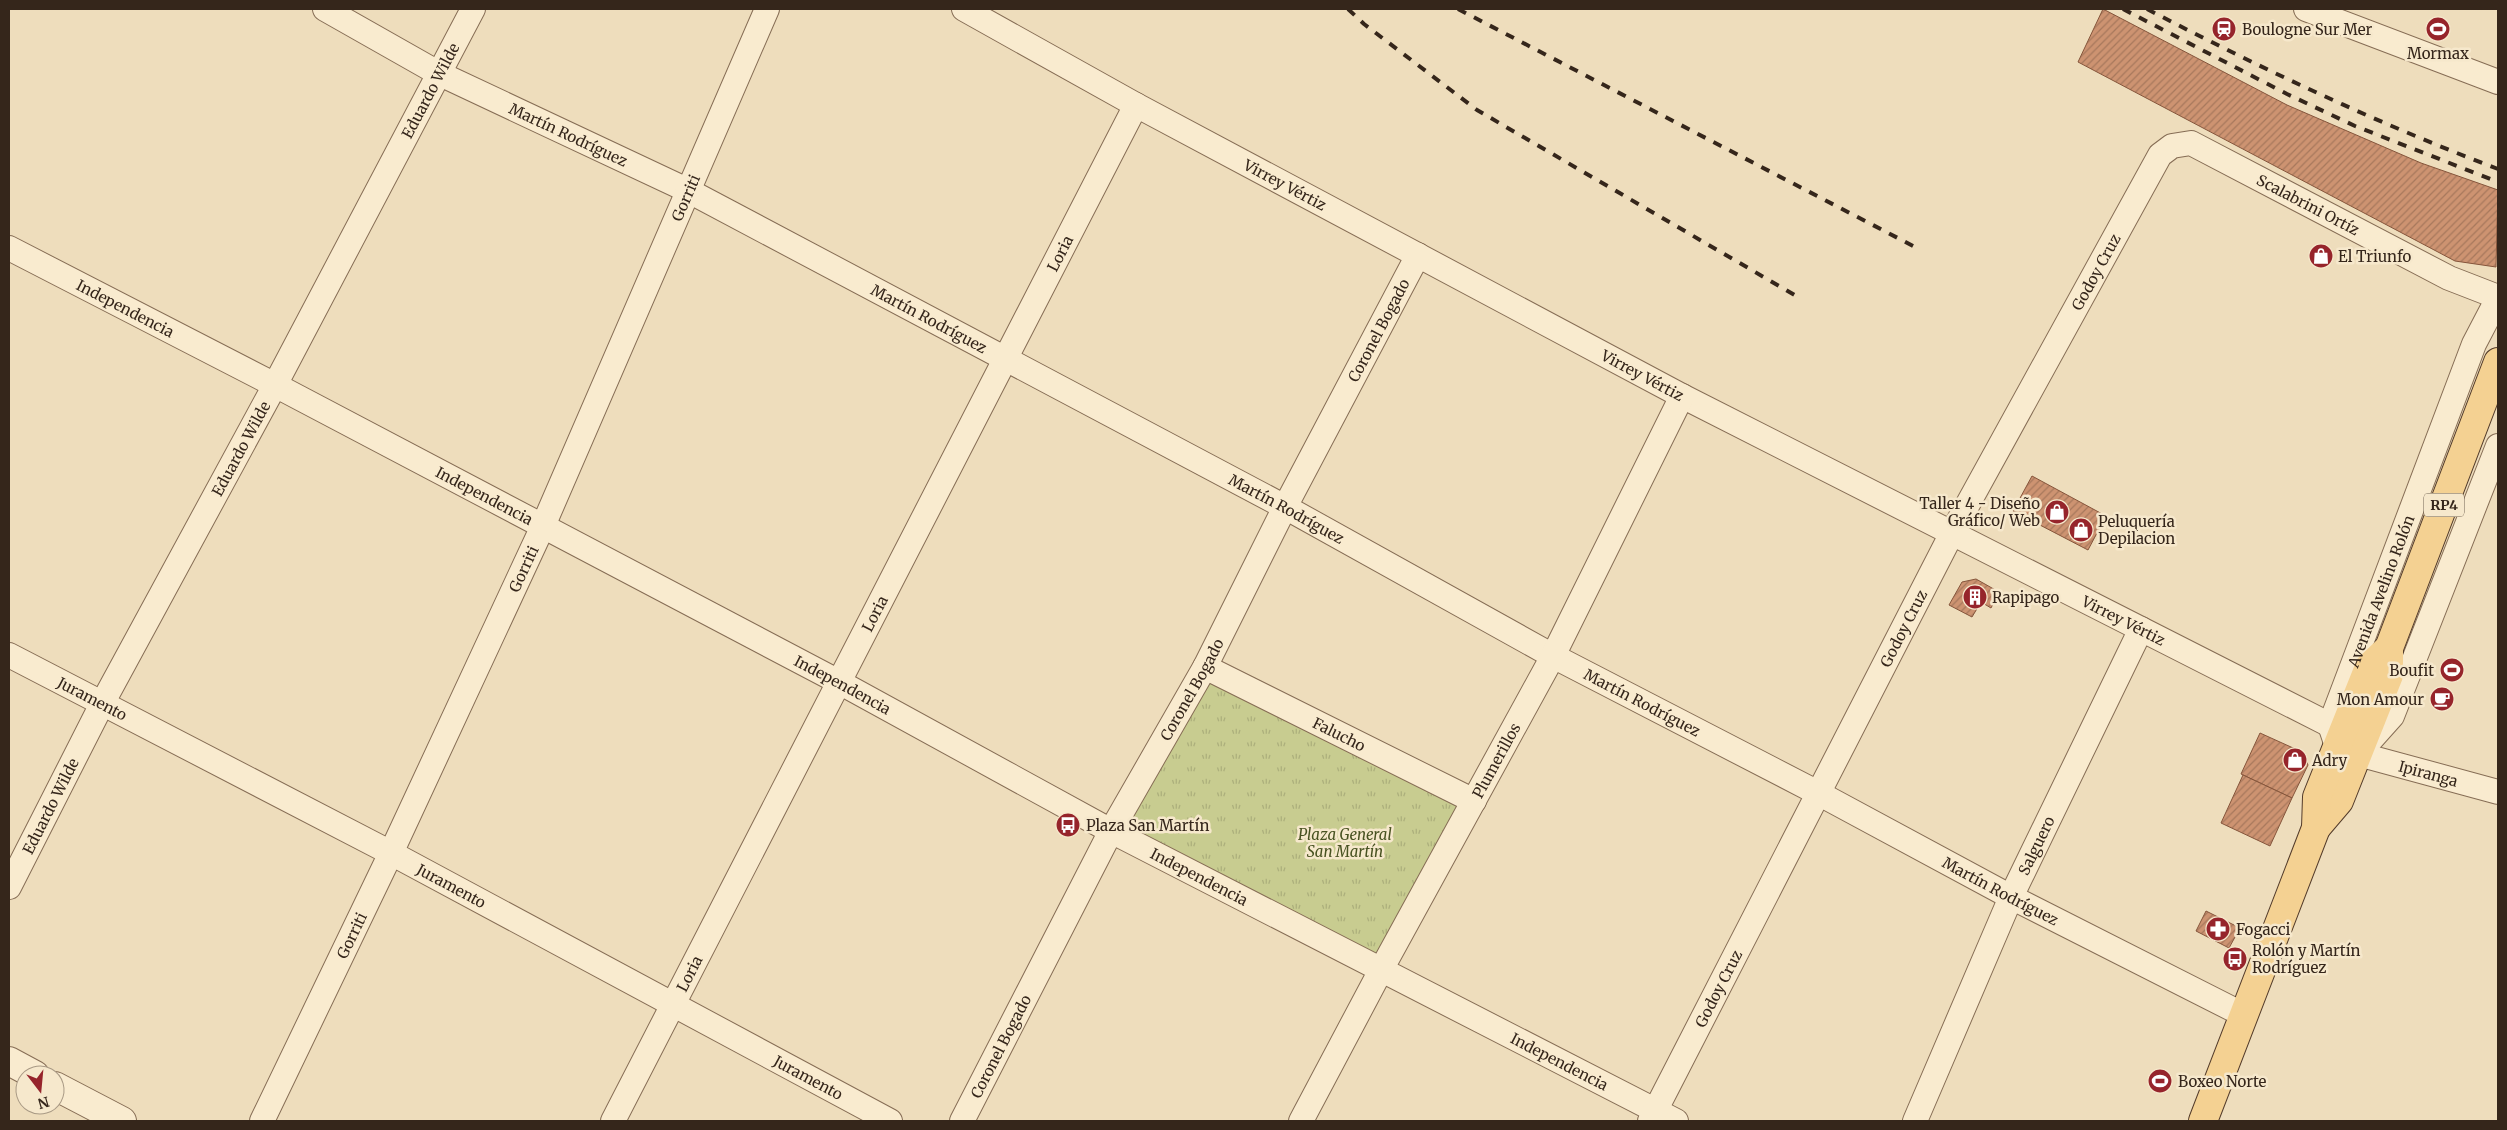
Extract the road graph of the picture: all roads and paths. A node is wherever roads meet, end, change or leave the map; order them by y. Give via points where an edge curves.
1 (325, 9) edge
2 (473, 9) edge
3 (767, 9) edge
4 (964, 9) edge
5 (2306, 9) edge
6 (438, 73) junction
7 (2498, 82) edge
8 (1136, 105) junction
9 (2172, 146) joint
10 (687, 190) junction
11 (9, 248) edge
12 (1418, 255) junction
13 (2498, 298) edge
14 (1005, 358) junction
15 (2498, 362) edge
16 (275, 385) junction
17 (1682, 396) junction
18 (2498, 446) edge
19 (1285, 507) junction
20 (543, 526) junction
21 (1952, 533) junction
22 (2142, 628) junction
23 (9, 655) edge
24 (1553, 656) junction
25 (1205, 667) junction
26 (839, 682) junction
27 (103, 702) junction
28 (2342, 742) junction
29 (2498, 792) edge
30 (1818, 793) junction
31 (1474, 801) junction
32 (1111, 831) junction
33 (391, 854) junction
34 (9, 887) edge
35 (2011, 897) junction
36 (1381, 970) junction
37 (673, 1006) junction
38 (2244, 1015) junction
39 (65, 1091) edge
40 (1652, 1116) edge
41 (122, 1121) edge
42 (262, 1121) edge
43 (612, 1121) edge
44 (890, 1121) edge
45 (962, 1121) edge
46 (1301, 1121) edge
47 (1676, 1121) edge
48 (1915, 1121) edge
49 (2203, 1121) edge

1 - 6 street, Martín Rodríguez
2 - 6 street, Eduardo Wilde
3 - 10 street, Gorriti
4 - 8 street, Virrey Vértiz
5 - 7 street
6 - 10 street, Martín Rodríguez
6 - 16 street, Eduardo Wilde
8 - 12 street, Virrey Vértiz
8 - 14 street, Loria
9 - 13 street, Scalabrini Ortíz via 2191,143 2449,278
9 - 21 street, Godoy Cruz via 2160,155
10 - 14 street, Martín Rodríguez
10 - 20 street, Gorriti
11 - 16 street, Independencia
12 - 17 street, Virrey Vértiz
12 - 19 street, Coronel Bogado
13 - 28 street, Avenida Avelino Rolón via 2474,344
14 - 19 street, Martín Rodríguez
14 - 26 street, Loria
15 - 28 main road, Avenida Avelino Rolón / RP4 via 2389,648 2369,667
16 - 20 street, Independencia
16 - 27 street, Eduardo Wilde
17 - 21 street, Virrey Vértiz
17 - 24 street, Plumerillos
18 - 28 street, Avenida Avelino Rolón via 2392,716
19 - 24 street, Martín Rodríguez
19 - 25 street, Coronel Bogado
20 - 26 street, Independencia
20 - 33 street, Gorriti
21 - 22 street, Virrey Vértiz
21 - 30 street, Godoy Cruz
22 - 28 street, Virrey Vértiz
22 - 35 street, Salguero
23 - 27 street, Juramento
24 - 30 street, Martín Rodríguez
24 - 31 street, Plumerillos
25 - 31 street, Falucho
25 - 32 street, Coronel Bogado
26 - 32 street, Independencia
26 - 37 street, Loria
27 - 33 street, Juramento
27 - 34 street, Eduardo Wilde
28 - 29 street, Ipiranga
28 - 38 main road, Avenida Avelino Rolón / RP4 via 2317,797 2316,828
30 - 35 street, Martín Rodríguez
30 - 40 street, Godoy Cruz
31 - 36 street, Plumerillos
32 - 36 street, Independencia
32 - 45 street, Coronel Bogado
33 - 37 street, Juramento
33 - 42 street, Gorriti
35 - 38 street, Martín Rodríguez
35 - 48 street, Salguero
36 - 40 street, Independencia
36 - 46 street, Plumerillos
37 - 43 street, Loria
37 - 44 street, Juramento
38 - 49 main road, Avenida Avelino Rolón / RP4
39 - 41 street
40 - 47 street, Independencia

